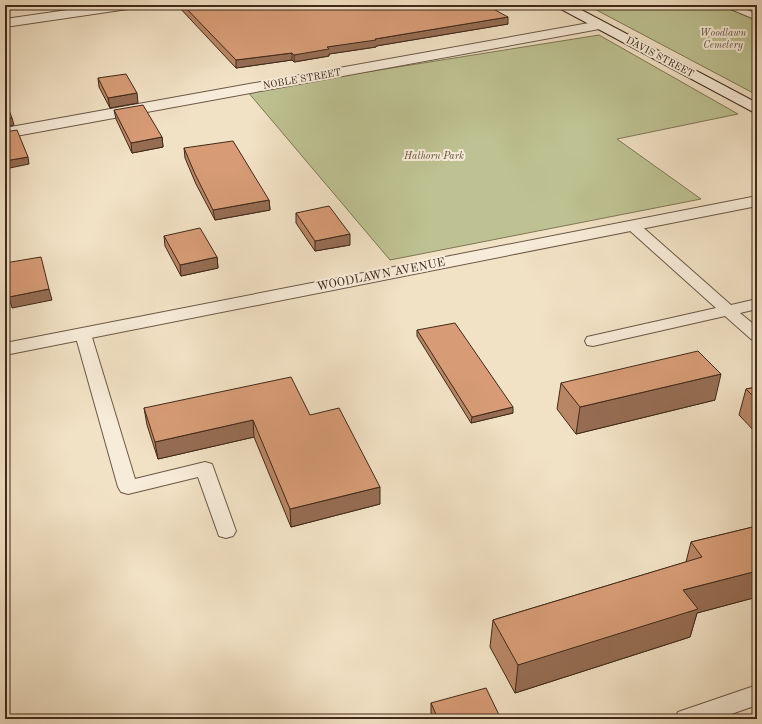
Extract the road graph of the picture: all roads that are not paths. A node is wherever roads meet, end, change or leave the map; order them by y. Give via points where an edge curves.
1 (128, 5) edge
2 (563, 5) edge
3 (726, 5) edge
4 (757, 17) edge
5 (5, 23) edge
6 (600, 25) junction
7 (757, 109) edge
8 (5, 133) edge
9 (757, 201) edge
10 (633, 226) junction
11 (757, 304) edge
12 (728, 310) junction
13 (83, 334) junction
14 (757, 336) edge
15 (592, 341) dead end
16 (5, 350) edge
17 (226, 531) dead end
18 (757, 695) edge
19 (687, 719) edge

1 - 5 street
2 - 6 street, DAVIS STREET
3 - 4 lane
6 - 7 street, DAVIS STREET
6 - 8 street, NOBLE STREET
9 - 10 street, WOODLAWN AVENUE
10 - 12 lane
10 - 13 street, WOODLAWN AVENUE
11 - 12 lane
12 - 14 lane
12 - 15 lane
13 - 16 street, WOODLAWN AVENUE
13 - 17 lane via 128,487 205,470
18 - 19 lane

